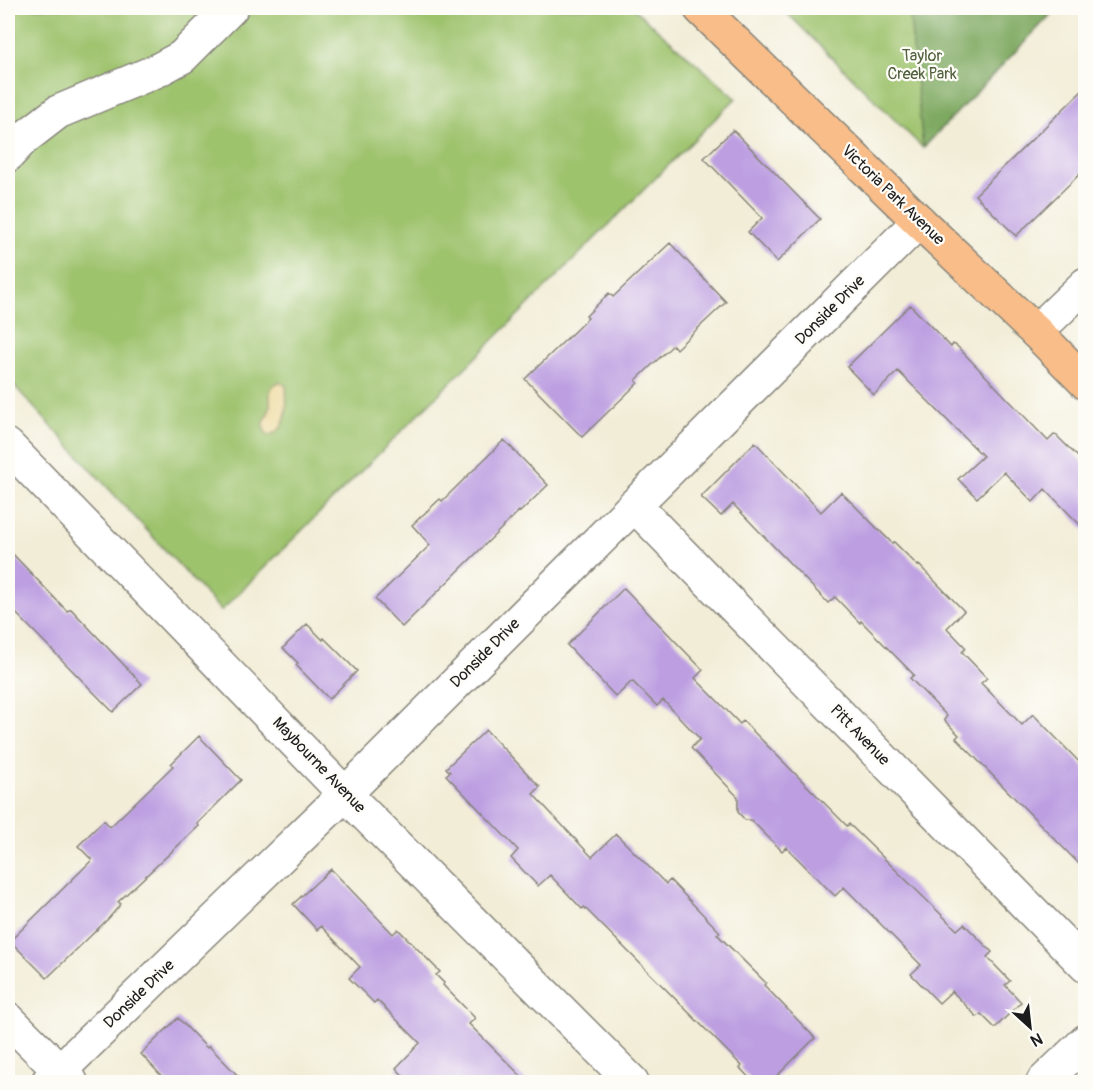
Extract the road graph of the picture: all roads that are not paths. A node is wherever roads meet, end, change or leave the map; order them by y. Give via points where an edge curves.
1 (231, 8) edge
2 (700, 8) edge
3 (8, 155) edge
4 (919, 221) junction
5 (1086, 284) edge
6 (1036, 332) junction
7 (1086, 383) edge
8 (8, 446) edge
9 (634, 505) junction
10 (345, 794) junction
11 (1086, 966) edge
12 (8, 1019) edge
13 (1086, 1041) edge
14 (59, 1079) edge
15 (632, 1083) edge
16 (1043, 1083) edge

1 - 3 street via 182,57 58,112 22,139
2 - 4 main road, Victoria Park Avenue
4 - 6 main road, Victoria Park Avenue
4 - 9 street, Donside Drive
5 - 6 street
6 - 7 main road, Victoria Park Avenue
8 - 10 street, Maybourne Avenue
9 - 10 street, Donside Drive
9 - 11 street, Pitt Avenue
10 - 14 street, Donside Drive
10 - 15 street, Maybourne Avenue
12 - 14 street
13 - 16 street

